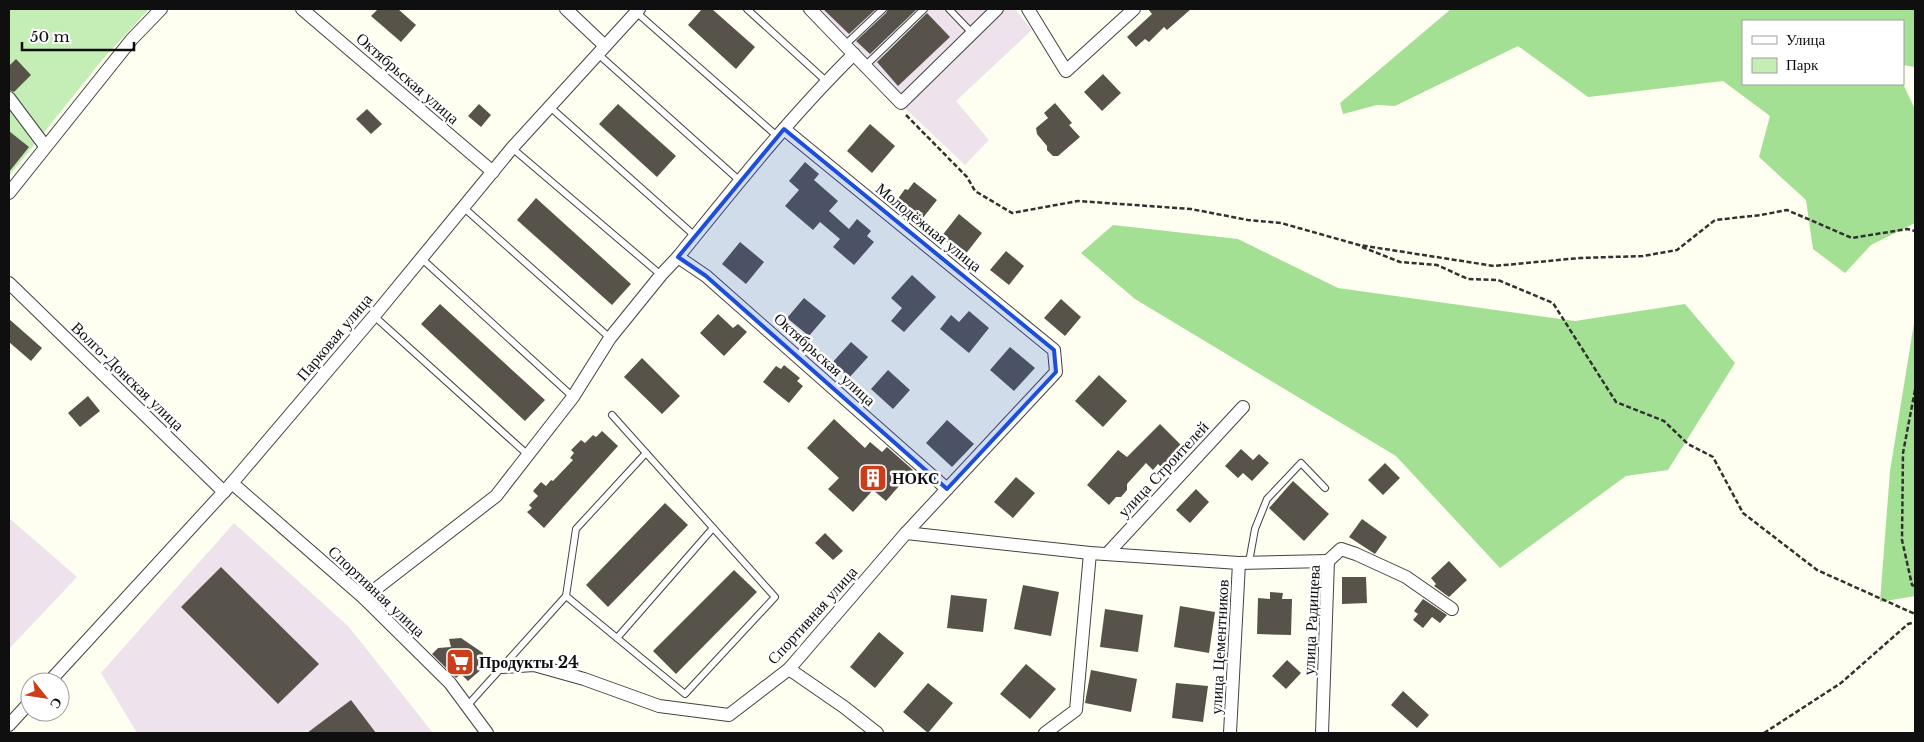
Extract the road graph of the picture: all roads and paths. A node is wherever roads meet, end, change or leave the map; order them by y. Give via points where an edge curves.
1 (161, 9) edge
2 (302, 9) edge
3 (566, 9) edge
4 (747, 9) edge
5 (883, 9) edge
6 (924, 9) edge
7 (949, 9) edge
8 (997, 9) edge
9 (1028, 9) edge
10 (1134, 9) edge
11 (637, 10) edge
12 (815, 11) edge
13 (972, 33) junction
14 (601, 50) junction
15 (849, 50) junction
16 (865, 66) junction
17 (826, 81) junction
18 (9, 98) edge
19 (901, 103) junction
20 (550, 107) junction
21 (780, 133) junction
22 (45, 146) junction
23 (512, 148) junction
24 (493, 172) junction
25 (740, 180) junction
26 (9, 193) edge
27 (463, 207) junction
28 (1915, 231) edge
29 (695, 236) junction
30 (1358, 245) junction
31 (678, 257) junction
32 (421, 258) junction
33 (661, 275) junction
34 (9, 283) edge
35 (374, 316) junction
36 (610, 338) junction
37 (1054, 350) joint
38 (1915, 390) edge
39 (573, 397) junction
40 (1243, 407) dead end
41 (612, 415) dead end
42 (646, 453) junction
43 (528, 455) junction
44 (228, 487) junction
45 (1325, 488) dead end
46 (947, 489) junction
47 (713, 528) junction
48 (906, 534) junction
49 (1090, 553) junction
50 (1107, 554) junction
51 (1328, 560) junction
52 (1244, 562) junction
53 (1915, 586) edge
54 (566, 596) junction
55 (364, 598) junction
56 (1452, 609) dead end
57 (1915, 614) edge
58 (1915, 622) edge
59 (617, 638) junction
60 (502, 667) junction
61 (789, 669) junction
62 (58, 672) edge
63 (467, 706) junction
64 (20, 713) edge
65 (9, 726) edge
66 (487, 733) edge
67 (877, 733) edge
68 (1045, 733) edge
69 (1230, 733) edge
70 (1322, 733) edge
71 (1764, 733) edge

1 - 22 street via 132,39
2 - 24 street, Октябрьская улица
3 - 14 street
4 - 17 lane
5 - 15 lane
6 - 16 lane
7 - 13 lane
8 - 13 street
9 - 10 street via 1066,70
11 - 14 street, Парковая улица
11 - 21 lane
12 - 15 street
13 - 19 street
14 - 20 street, Парковая улица
14 - 25 lane
15 - 16 street
15 - 17 street
16 - 19 street
17 - 21 street
18 - 22 street
19 - 30 path via 900,110 967,177 974,191 1012,213 1078,201 1191,209 1281,224
20 - 23 street, Парковая улица
20 - 29 lane
21 - 25 street
21 - 37 street, Молодёжная улица
22 - 26 street
23 - 24 street, Парковая улица
23 - 33 lane
24 - 27 street, Парковая улица
25 - 29 street
27 - 32 street, Парковая улица
27 - 36 lane
28 - 30 path via 1907,229 1852,238 1787,210 1715,220 1677,250 1643,256 1494,266
29 - 31 street
30 - 57 path via 1400,262 1437,265 1468,279 1498,280 1553,303 1616,402 1664,421 1688,444 1712,457 1743,513 1817,570
31 - 33 street
31 - 46 street, Октябрьская улица via 706,276
32 - 35 street, Парковая улица
32 - 39 lane
33 - 36 street
34 - 44 street, Волго-Донская улица
35 - 43 lane
35 - 44 street, Парковая улица
36 - 39 street
37 - 46 street, Спортивная улица via 1056,372
38 - 53 path via 1903,453 1902,540 1912,585
39 - 43 street
40 - 50 street, улица Строителей
41 - 42 lane
42 - 47 lane
42 - 54 lane via 576,529
43 - 55 street via 496,496
44 - 55 street, Спортивная улица
44 - 62 street, Парковая улица
45 - 52 lane via 1301,463 1267,499
46 - 48 street, Спортивная улица
47 - 59 lane
47 - 59 lane via 775,597 685,694
48 - 49 street
48 - 61 street, Спортивная улица
49 - 50 street
49 - 68 street via 1076,710
50 - 52 street
51 - 52 street
51 - 56 street, улица Радищева via 1341,549 1356,554 1406,577
51 - 70 street, улица Радищева
52 - 69 street, улица Цементников
54 - 59 lane
54 - 60 lane
55 - 63 street, Спортивная улица via 450,683
58 - 71 path via 1908,624 1841,683
60 - 61 street, Спортивная улица via 534,665 659,706 730,715
60 - 63 lane
61 - 67 street
63 - 66 street, Спортивная улица
64 - 65 street

